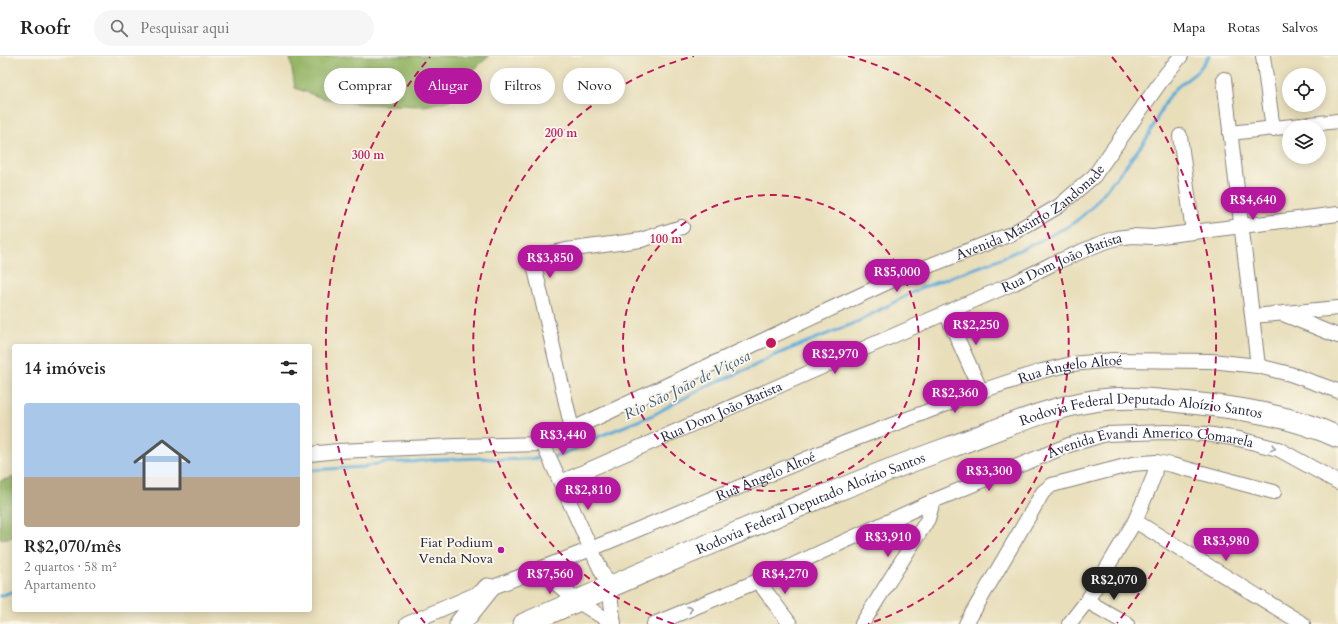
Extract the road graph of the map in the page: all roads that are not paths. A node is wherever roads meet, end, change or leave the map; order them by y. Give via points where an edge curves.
1 (1181, 56) edge
2 (1263, 56) edge
3 (1224, 79) dead end
4 (1338, 121) edge
5 (1273, 129) junction
6 (1230, 133) junction
7 (1180, 136) dead end
8 (1338, 214) edge
9 (1241, 226) junction
10 (682, 227) dead end
11 (1193, 232) junction
12 (1335, 308) edge
13 (946, 313) junction
14 (1280, 313) junction
15 (1253, 316) junction
16 (1334, 334) edge
17 (1258, 366) junction
18 (981, 390) junction
19 (1338, 391) edge
20 (572, 429) junction
21 (1338, 437) edge
22 (544, 446) junction
23 (312, 454) edge
24 (1156, 462) junction
25 (559, 479) junction
26 (1338, 482) edge
27 (1274, 492) dead end
28 (933, 501) junction
29 (1135, 521) junction
30 (591, 550) junction
31 (540, 570) junction
32 (758, 581) junction
33 (610, 587) junction
34 (488, 589) junction
35 (577, 601) junction
36 (1087, 601) junction
37 (407, 624) edge
38 (460, 624) edge
39 (474, 624) edge
40 (524, 624) edge
41 (614, 624) edge
42 (654, 624) edge
43 (790, 624) edge
44 (862, 624) edge
45 (966, 624) edge
46 (1069, 624) edge
47 (1127, 624) edge
48 (1303, 624) edge

1 - 20 street, Avenida Máximo Zandonade via 1094,176 1059,206 1011,234 895,279
2 - 5 street
3 - 6 street
4 - 5 street
5 - 6 street
6 - 9 street
7 - 11 street
8 - 9 street, Rua Dom João Batista
9 - 11 street, Rua Dom João Batista
9 - 15 street
10 - 20 street via 641,240 547,254 539,260 535,269 537,282
11 - 13 street, Rua Dom João Batista via 1117,238 1052,264 1014,284
12 - 14 street
12 - 16 street
13 - 18 street
13 - 25 street, Rua Dom João Batista
14 - 15 street
14 - 16 street
15 - 17 street
17 - 18 street, Rua Ângelo Altoé via 1211,362 1113,360 1072,364
17 - 19 street, Rua Ângelo Altoé
18 - 30 street, Rua Ângelo Altoé via 847,442
20 - 22 street, Avenida Máximo Zandonade
21 - 33 highway, Rodovia Federal Deputado Aloízio Santos via 1285,419 1234,407 1130,398 1073,405 1043,412 885,471
22 - 23 street via 448,446
22 - 25 street
24 - 27 street
24 - 29 street via 1154,476
24 - 45 street via 1133,464 1052,485 1043,492
25 - 30 street
28 -> 26 street, Avenida Evandi Americo Comarela via 1069,445 1106,434 1137,432 1198,433 1239,439 1278,450
28 - 32 street, Avenida Evandi Americo Comarela
28 - 44 street via 928,519
29 - 36 street
29 - 48 street
30 - 31 street, Rua Ângelo Altoé
30 - 33 street
31 - 34 street, Rua Ângelo Altoé
31 - 35 street
42 -> 32 street, Avenida Evandi Americo Comarela
32 - 43 street
33 - 35 highway, Rodovia Federal Deputado Aloízio Santos
33 - 41 street
34 - 37 street, Rua Ângelo Altoé
34 - 38 highway
34 - 39 highway
35 - 40 highway, Rodovia Federal Deputado Aloízio Santos
35 - 41 street
36 - 46 street
36 - 47 street

